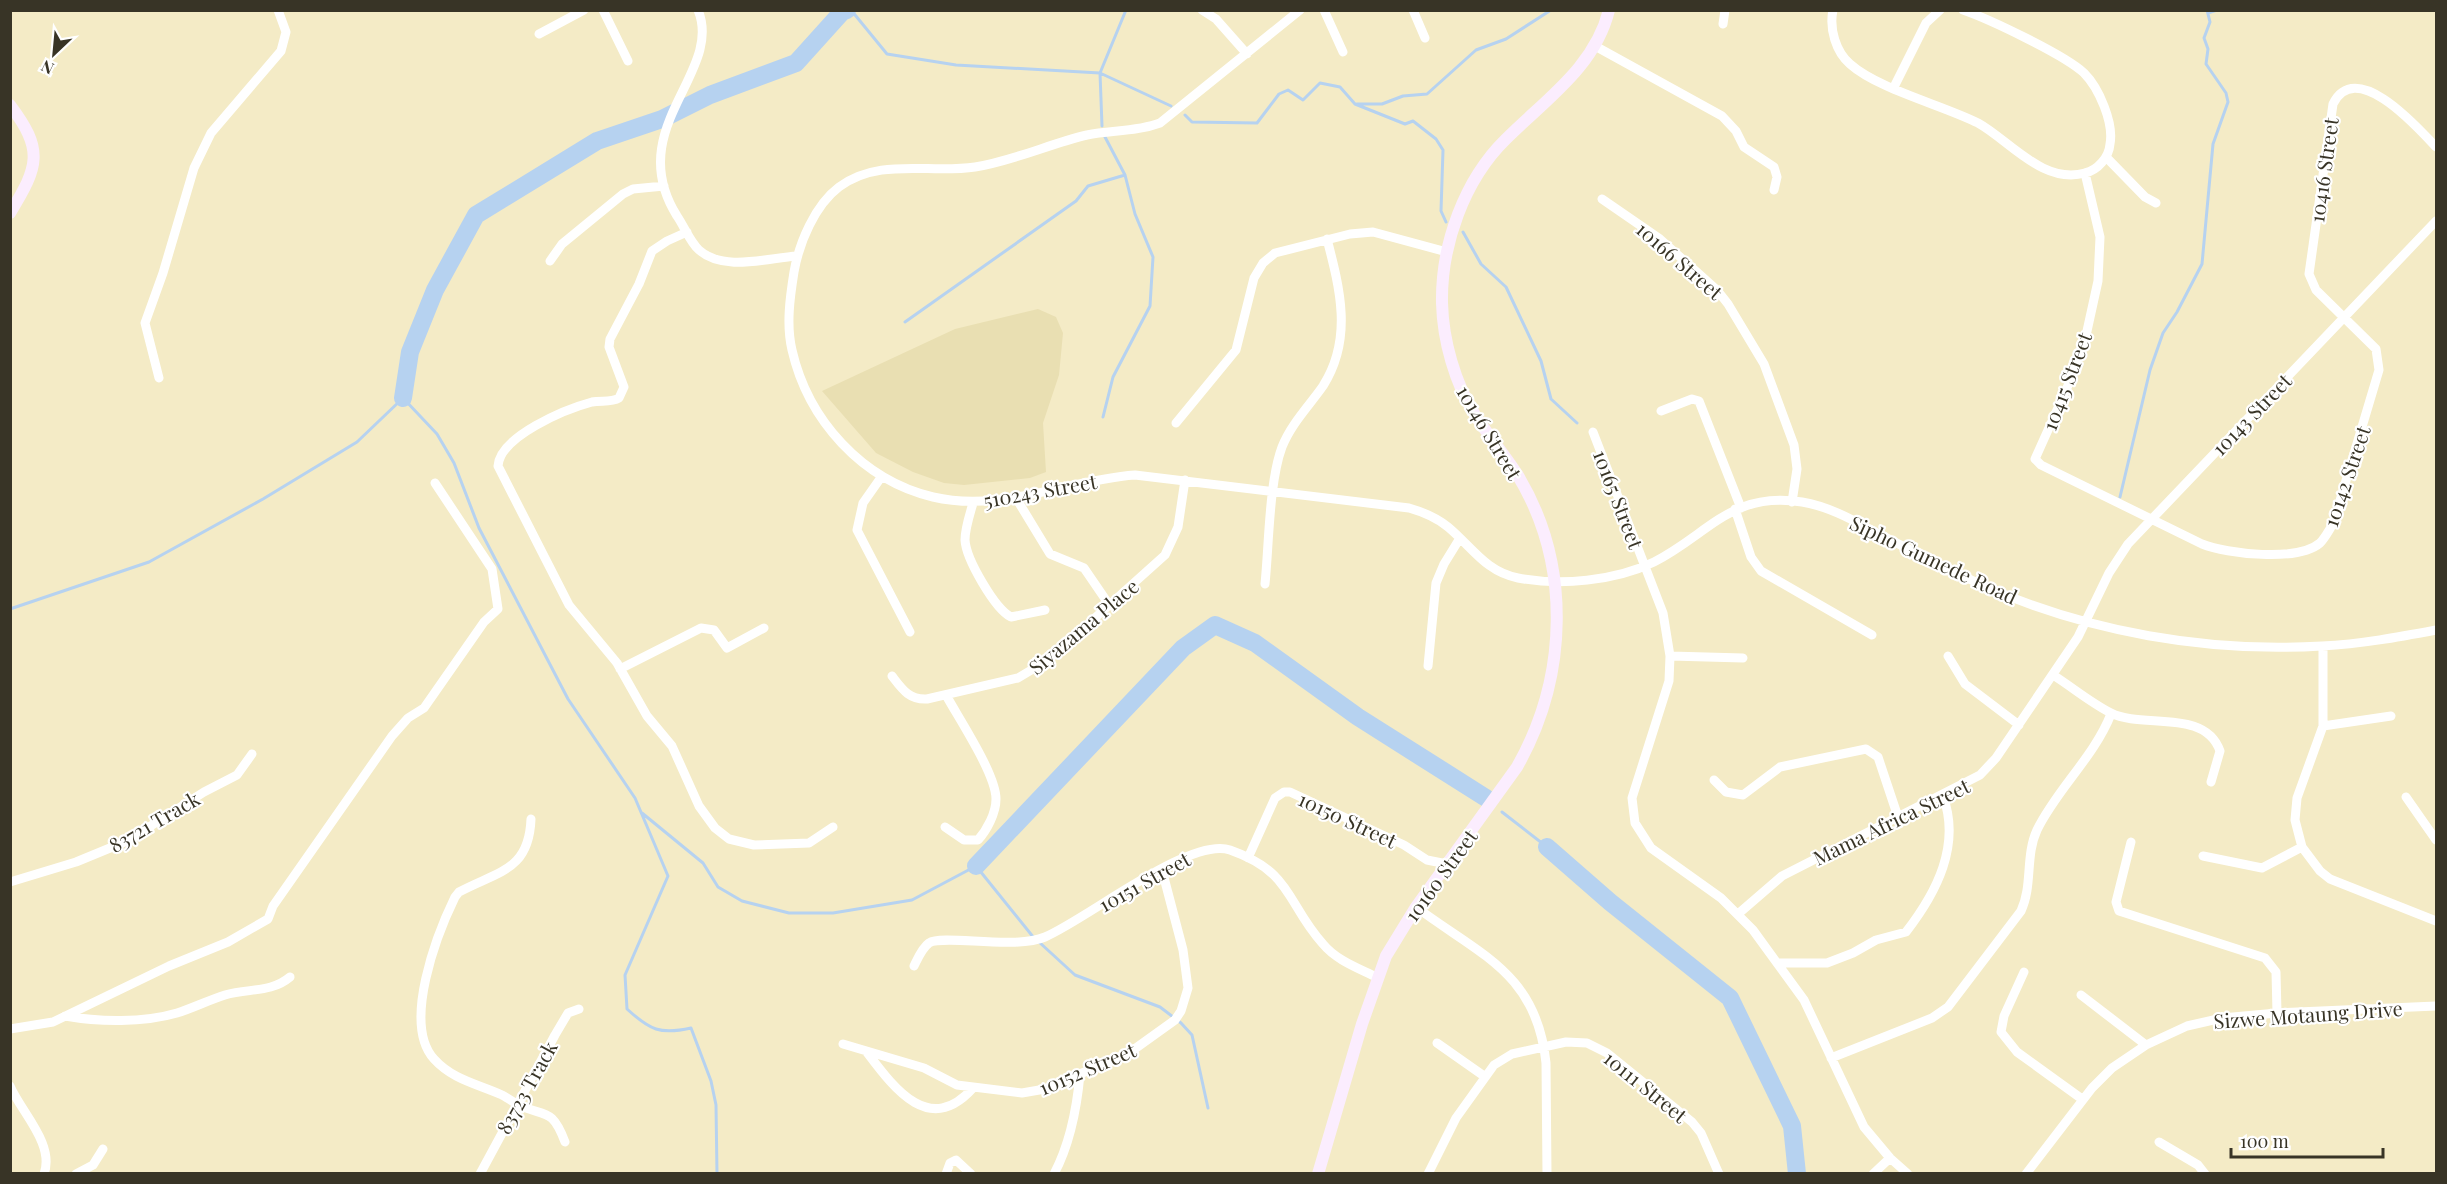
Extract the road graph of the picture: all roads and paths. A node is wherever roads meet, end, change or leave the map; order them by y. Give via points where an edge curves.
1 (278, 10) edge
2 (584, 10) edge
3 (603, 10) edge
4 (698, 10) edge
5 (1202, 10) edge
6 (1300, 10) edge
7 (1324, 10) edge
8 (1413, 10) edge
9 (1609, 10) edge
10 (1725, 10) edge
11 (1833, 10) edge
12 (1940, 10) edge
13 (1963, 10) edge
14 (1723, 24) dead end
15 (539, 34) dead end
16 (1425, 38) dead end
17 (1595, 46) junction
18 (1343, 52) dead end
19 (1247, 54) junction
20 (628, 61) dead end
21 (1894, 87) junction
22 (10, 105) edge
23 (2436, 147) edge
24 (2106, 157) junction
25 (2085, 173) junction
26 (664, 186) junction
27 (1774, 190) dead end
28 (1602, 199) dead end
29 (2156, 203) dead end
30 (10, 213) edge
31 (2436, 221) edge
32 (687, 232) junction
33 (1328, 239) junction
34 (1447, 252) junction
35 (797, 256) junction
36 (550, 261) dead end
37 (2344, 318) junction
38 (159, 378) dead end
39 (1661, 411) dead end
40 (1176, 423) dead end
41 (1593, 432) dead end
42 (882, 476) junction
43 (1185, 480) junction
44 (435, 483) dead end
45 (1274, 491) junction
46 (1017, 498) junction
47 (1792, 501) junction
48 (973, 502) junction
49 (1738, 509) junction
50 (2151, 518) junction
51 (1460, 538) junction
52 (1644, 566) junction
53 (1555, 581) junction
54 (1264, 584) dead end
55 (1110, 606) junction
56 (1045, 610) dead end
57 (2086, 622) junction
58 (765, 628) dead end
59 (2436, 630) edge
60 (910, 632) dead end
61 (1872, 635) dead end
62 (2323, 646) junction
63 (1670, 656) junction
64 (1948, 656) dead end
65 (1743, 658) dead end
66 (1428, 666) dead end
67 (620, 669) junction
68 (2053, 675) junction
69 (892, 676) dead end
70 (946, 695) junction
71 (2111, 714) junction
72 (2391, 716) dead end
73 (2019, 725) junction
74 (2323, 726) junction
75 (252, 754) dead end
76 (1714, 780) dead end
77 (2211, 782) dead end
78 (1942, 796) junction
79 (2406, 797) dead end
80 (1898, 817) junction
81 (531, 819) dead end
82 (833, 827) dead end
83 (945, 827) dead end
84 (2436, 840) edge
85 (2131, 842) dead end
86 (2302, 847) junction
87 (2204, 856) dead end
88 (1248, 858) junction
89 (1447, 864) junction
90 (1161, 870) junction
91 (10, 882) edge
92 (1416, 907) junction
93 (1738, 914) junction
94 (2436, 921) edge
95 (1777, 963) junction
96 (914, 966) dead end
97 (2024, 972) dead end
98 (290, 976) dead end
99 (1376, 977) junction
100 (2081, 995) dead end
101 (2436, 1006) edge
102 (579, 1009) dead end
103 (2277, 1013) junction
104 (65, 1016) junction
105 (10, 1029) edge
106 (1437, 1043) dead end
107 (843, 1044) dead end
108 (2146, 1045) junction
109 (1545, 1047) junction
110 (866, 1051) junction
111 (1831, 1058) junction
112 (1080, 1074) junction
113 (1484, 1076) junction
114 (10, 1086) edge
115 (973, 1088) junction
116 (2082, 1099) junction
117 (518, 1105) junction
118 (565, 1142) dead end
119 (2159, 1142) dead end
120 (103, 1149) dead end
121 (1890, 1158) junction
122 (44, 1173) edge
123 (76, 1173) edge
124 (480, 1173) edge
125 (946, 1173) edge
126 (971, 1173) edge
127 (1054, 1173) edge
128 (1318, 1173) edge
129 (1428, 1173) edge
130 (1547, 1173) edge
131 (1719, 1173) edge
132 (1874, 1173) edge
133 (1908, 1173) edge
134 (2026, 1173) edge
135 (2205, 1173) edge

1 - 38 street via 286,32 281,51 211,133 194,168 145,323
2 - 15 street
3 - 20 street
4 - 26 street via 698,57 662,143 660,173
5 - 19 street via 1216,19
6 - 19 street, 510243 Street
7 - 18 street
8 - 16 street
9 - 17 street, 10146 Street
10 - 14 street
11 - 21 street via 1834,38 1843,57 1856,69
12 - 21 street via 1926,23
13 - 24 street via 2084,73 2107,120 2111,142
17 - 27 street via 1722,116 1744,147 1774,167
17 - 34 street, 10146 Street via 1574,75 1505,139 1485,163 1462,202
19 - 35 street, 510243 Street via 1171,116 1151,126 1088,135 973,167 886,169 857,176 837,188 819,209
21 - 25 street via 1988,129 2037,166 2064,173
22 - 30 street via 28,129 35,153 32,170
23 - 37 street, 10416 Street via 2381,96 2358,90 2336,97 2309,274 2316,290
24 - 25 street
24 - 29 street via 2145,197
25 - 50 street, 10415 Street via 2100,237 2098,281 2074,371 2035,459
26 - 32 street
26 - 36 street via 623,194 562,244
28 - 47 street, 10166 Street via 1660,239 1728,304 1764,364 1794,445 1797,469
31 - 37 street, 10143 Street
32 - 35 street via 698,249 725,263
32 - 67 street via 652,251 610,339 624,387 620,398 574,408 525,431 501,452 498,460 500,471 569,605
33 - 34 street via 1373,232
33 - 40 street via 1275,253 1263,263 1254,278 1236,350
33 - 45 street via 1342,305 1340,347 1324,385 1283,445
34 - 53 street, 10146 Street via 1442,304 1455,373 1475,414 1531,501
35 - 42 street, 510243 Street via 789,322 800,375 814,408 833,434 856,458
37 - 50 street, 10143 Street
37 - 50 street, 10142 Street via 2376,349 2379,370 2337,512 2320,543 2310,549 2279,554 2225,551
39 - 49 street via 1692,399 1699,401
41 - 52 street, 10165 Street
42 - 48 street, 510243 Street via 926,495
42 - 60 street via 863,503 857,530
43 - 45 street, 510243 Street
43 - 46 street, 510243 Street via 1117,476
43 - 55 street, Siyazama Place via 1178,527 1165,555
44 - 104 street via 492,569 498,609 483,622 424,708 408,718 392,736 273,906 268,919 228,942
45 - 51 street, 510243 Street via 1409,508 1435,518
45 - 54 street
46 - 48 street, 510243 Street
46 - 55 street via 1050,554 1084,568
47 - 49 street, Sipho Gumede Road via 1761,502
47 - 57 street, Sipho Gumede Road via 1832,511 1985,587
48 - 56 street via 966,546 993,600 1011,617
49 - 52 street, Sipho Gumede Road
49 - 61 street via 1751,557 1761,571
50 - 57 street, 10143 Street via 2109,573
51 - 53 street, 510243 Street via 1497,572 1522,579
51 - 66 street via 1436,583
52 - 53 street, Sipho Gumede Road via 1611,575
52 - 63 street via 1667,625
53 - 89 street, 10160 Street via 1555,653 1538,724 1516,767
55 - 70 street, Siyazama Place via 1034,670 1004,682
57 - 62 street, Sipho Gumede Road via 2176,640 2270,647
57 - 68 street, Mama Africa Street
58 - 67 street via 727,648 714,630 701,628
59 - 62 street, Sipho Gumede Road
62 - 74 street
63 - 65 street
63 - 93 street via 1662,709 1632,798 1635,823 1651,848
64 - 73 street via 1965,684
67 - 82 street via 647,716 672,746 699,806 722,835 746,845 804,844
68 - 71 street
68 - 73 street, Mama Africa Street
69 - 70 street, Siyazama Place via 916,699
70 - 83 street via 993,782 996,798 994,814 978,840 964,840
71 - 77 street via 2184,724 2210,736 2220,751
71 - 111 street via 2036,832 2021,911 1948,1007 1932,1018
72 - 74 street
73 - 78 street, Mama Africa Street via 1980,775
74 - 86 street via 2297,798 2295,820
75 - 91 street, 83721 Track via 237,775 127,841
76 - 80 street via 1726,792 1743,795 1780,767 1866,749 1878,757
78 - 80 street, Mama Africa Street
78 - 95 street via 1951,827 1943,869 1906,932 1876,940 1827,963
79 - 84 street
80 - 93 street, Mama Africa Street via 1782,876
81 - 117 street via 527,847 517,862 455,897 429,970 421,1012 422,1032 432,1058 458,1078
85 - 103 street via 2116,902 2119,912 2265,958 2276,972
86 - 87 street via 2262,868
86 - 94 street via 2330,879
88 - 89 street, 10150 Street via 1275,798 1290,792 1404,845 1427,860
88 - 90 street, 10151 Street via 1220,847 1209,848
88 - 99 street, 10151 Street via 1283,882 1323,946
89 - 92 street, 10160 Street
90 - 96 street, 10151 Street via 1039,940 1007,944 935,940 924,947
90 - 112 street, 10152 Street via 1188,973 1181,1011 1143,1044
92 - 99 street, 10160 Street
92 - 109 street via 1480,950 1508,975 1530,1006
93 - 95 street
95 - 111 street via 1804,1000
97 - 116 street via 2001,1032 2017,1052
98 - 104 street via 272,989 225,995 176,1013 120,1019
99 - 128 street, 10160 Street
100 - 108 street
101 - 103 street, Sizwe Motaung Drive
102 - 117 street, 83723 Track via 566,1016
103 - 108 street, Sizwe Motaung Drive via 2205,1020
104 - 105 street via 53,1022
106 - 113 street
107 - 110 street, 10152 Street
108 - 116 street, Sizwe Motaung Drive via 2112,1068
109 - 113 street, 10111 Street via 1506,1056
109 - 130 street
109 - 131 street, 10111 Street via 1578,1041 1607,1053 1692,1122
110 - 115 street, 10152 Street
110 - 115 street via 891,1084 921,1106 948,1108
111 - 121 street via 1855,1113
112 - 115 street, 10152 Street via 1035,1092
112 - 127 street via 1072,1121
113 - 129 street, 10111 Street
114 - 122 street via 42,1143 46,1155
116 - 134 street, Sizwe Motaung Drive
117 - 118 street via 545,1113 557,1123
117 - 124 street, 83723 Track
119 - 135 street
120 - 123 street via 93,1165
121 - 132 street
121 - 133 street
125 - 126 street via 956,1160

